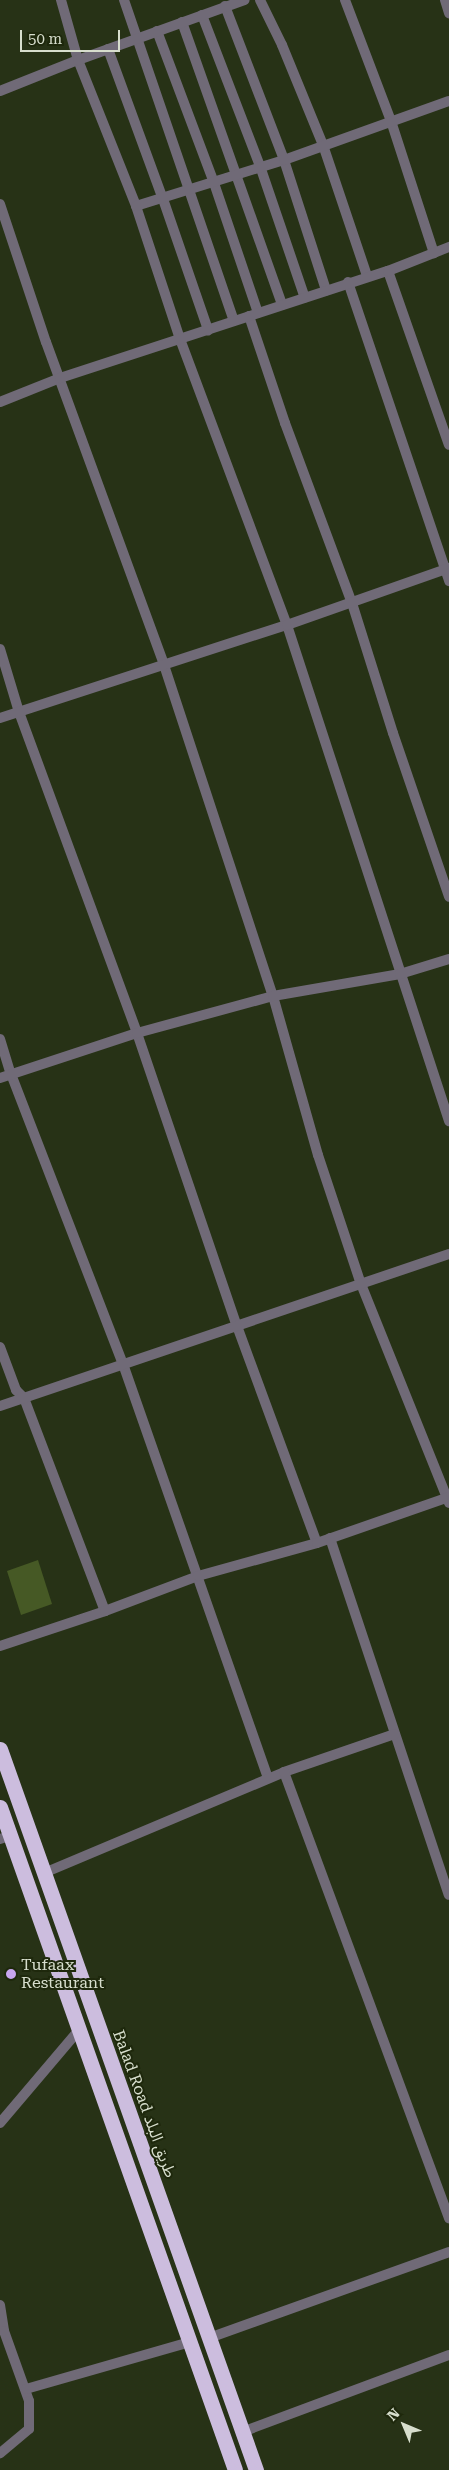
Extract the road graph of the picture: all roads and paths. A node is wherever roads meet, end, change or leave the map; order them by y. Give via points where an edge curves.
1 (124, 0) edge
2 (245, 0) edge
3 (260, 0) edge
4 (345, 0) edge
5 (445, 0) edge
6 (64, 1) edge
7 (225, 6) junction
8 (449, 13) edge
9 (202, 15) junction
10 (182, 22) junction
11 (157, 31) junction
12 (136, 38) junction
13 (108, 49) junction
14 (78, 60) junction
15 (0, 91) edge
16 (449, 101) edge
17 (391, 121) junction
18 (323, 145) junction
19 (284, 160) junction
20 (260, 166) junction
21 (237, 174) junction
22 (214, 183) junction
23 (189, 191) junction
24 (164, 199) junction
25 (0, 204) edge
26 (136, 206) junction
27 (449, 247) edge
28 (434, 253) junction
29 (388, 271) junction
30 (367, 276) junction
31 (348, 282) junction
32 (326, 290) junction
33 (305, 298) junction
34 (282, 305) junction
35 (254, 314) junction
36 (234, 321) junction
37 (208, 330) junction
38 (180, 339) junction
39 (60, 378) junction
40 (0, 402) edge
41 (449, 445) edge
42 (447, 569) edge
43 (449, 581) edge
44 (352, 603) junction
45 (287, 625) junction
46 (0, 649) edge
47 (164, 665) junction
48 (19, 712) junction
49 (0, 718) edge
50 (449, 897) edge
51 (449, 959) edge
52 (400, 974) junction
53 (273, 996) junction
54 (137, 1033) junction
55 (0, 1039) edge
56 (11, 1074) junction
57 (0, 1078) edge
58 (449, 1121) edge
59 (449, 1254) edge
60 (361, 1284) junction
61 (237, 1326) junction
62 (0, 1347) edge
63 (123, 1364) junction
64 (24, 1398) junction
65 (0, 1406) edge
66 (448, 1499) edge
67 (330, 1538) junction
68 (317, 1543) junction
69 (198, 1576) junction
70 (105, 1612) junction
71 (0, 1646) edge
72 (395, 1734) junction
73 (0, 1749) edge
74 (284, 1772) junction
75 (268, 1777) junction
76 (0, 1807) edge
77 (5, 1837) edge
78 (44, 1873) junction
79 (449, 1895) edge
80 (79, 2030) junction
81 (0, 2123) edge
82 (449, 2218) edge
83 (449, 2252) edge
84 (0, 2304) edge
85 (2, 2332) edge
86 (209, 2338) junction
87 (190, 2342) junction
88 (449, 2355) edge
89 (26, 2390) junction
90 (242, 2432) junction
91 (0, 2453) edge
92 (235, 2470) edge
93 (256, 2470) edge

1 - 12 street
2 - 7 street
3 - 18 street
4 - 17 street
5 - 8 street
6 - 14 street
7 - 9 street
7 - 19 street
9 - 10 street
9 - 20 street
10 - 11 street
10 - 21 street
11 - 12 street
11 - 22 street
12 - 13 street
12 - 23 street
13 - 14 street
13 - 24 street
14 - 15 street
14 - 26 street
16 - 17 street
17 - 18 street
17 - 28 street
18 - 19 street
18 - 30 street
19 - 20 street
19 - 32 street
20 - 21 street
20 - 33 street
21 - 22 street
21 - 34 street
22 - 23 street
22 - 35 street
23 - 24 street
23 - 36 street
24 - 26 street
24 - 37 street
25 - 39 street
26 - 38 street
27 - 28 street
28 - 29 street
29 - 30 street
29 - 41 street
30 - 31 street
31 - 32 street
31 - 42 street
32 - 33 street
33 - 34 street
34 - 35 street
35 - 36 street
35 - 44 street via 285,423
36 - 37 street
37 - 38 street
38 - 39 street
38 - 45 street
39 - 40 street
39 - 47 street
42 - 43 street
42 - 44 street
44 - 45 street
44 - 50 street
45 - 47 street
45 - 52 street
46 - 48 street
47 - 48 street
47 - 53 street
48 - 49 street
48 - 54 street
51 - 52 street
52 - 53 street
52 - 58 street
53 - 54 street
53 - 60 street via 318,1154
54 - 56 street
54 - 61 street
55 - 56 street
56 - 57 street
56 - 63 street
59 - 60 street
60 - 61 street
60 - 66 street
61 - 63 street
61 - 68 street
62 - 64 street via 16,1390
63 - 64 street
63 - 69 street
64 - 65 street
64 - 70 street
66 - 67 street
67 - 68 street
67 - 72 street
68 - 69 street
69 - 70 street
69 - 75 street
70 - 71 street
72 - 74 street
72 - 79 street
73 - 78 highway, Balad Road طريق البلد
74 - 75 street
74 - 82 street
75 - 78 street
76 - 77 highway
77 - 80 highway
78 - 86 highway, Balad Road طريق البلد
80 - 81 street
80 - 87 highway
83 - 86 street
84 - 85 street
85 - 89 street
86 - 90 highway, Balad Road طريق البلد
87 - 89 street
87 - 92 highway
88 - 90 street
89 - 91 street via 29,2429
90 - 93 highway, Balad Road طريق البلد

